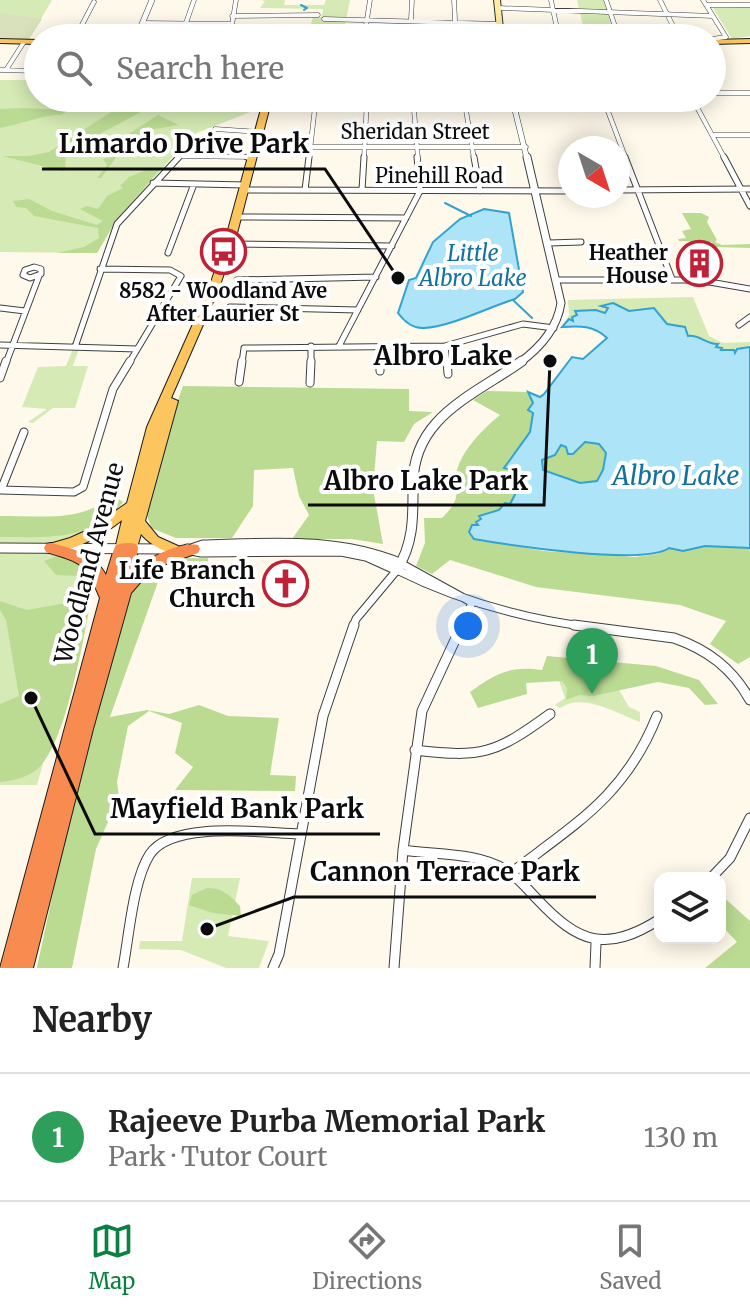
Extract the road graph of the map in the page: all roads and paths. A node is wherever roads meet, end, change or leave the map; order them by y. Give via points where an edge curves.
1 (152, 0) edge
2 (194, 0) edge
3 (236, 0) edge
4 (370, 0) edge
5 (412, 0) edge
6 (454, 0) edge
7 (551, 0) edge
8 (606, 0) edge
9 (660, 0) edge
10 (94, 2) dead end
11 (705, 2) edge
12 (498, 4) edge
13 (750, 5) edge
14 (554, 9) junction
15 (610, 12) junction
16 (318, 15) dead end
17 (668, 15) junction
18 (232, 16) junction
19 (713, 16) junction
20 (324, 19) dead end
21 (366, 21) junction
22 (412, 22) junction
23 (143, 23) joint
24 (186, 23) junction
25 (455, 23) junction
26 (82, 24) edge
27 (198, 24) edge
28 (231, 24) edge
29 (366, 24) edge
30 (499, 24) joint
31 (557, 24) edge
32 (614, 24) edge
33 (672, 24) edge
34 (718, 24) edge
35 (0, 41) edge
36 (24, 42) joint
37 (726, 42) edge
38 (750, 42) edge
39 (3, 70) edge
40 (24, 71) edge
41 (726, 93) edge
42 (750, 93) edge
43 (264, 112) edge
44 (314, 112) edge
45 (366, 112) edge
46 (414, 112) edge
47 (466, 112) edge
48 (516, 112) edge
49 (608, 112) edge
50 (700, 112) edge
51 (215, 129) dead end
52 (259, 132) junction
53 (713, 135) junction
54 (750, 135) edge
55 (308, 147) junction
56 (363, 147) junction
57 (417, 147) junction
58 (472, 147) junction
59 (526, 147) junction
60 (254, 152) junction
61 (153, 183) junction
62 (194, 184) junction
63 (245, 188) junction
64 (741, 189) junction
65 (750, 189) edge
66 (305, 190) junction
67 (362, 190) junction
68 (630, 190) edge
69 (638, 190) junction
70 (420, 191) junction
71 (480, 191) junction
72 (538, 191) junction
73 (558, 191) edge
74 (750, 206) edge
75 (237, 217) junction
76 (406, 218) junction
77 (581, 242) dead end
78 (549, 243) junction
79 (229, 244) junction
80 (392, 246) junction
81 (168, 253) dead end
82 (100, 269) junction
83 (39, 276) dead end
84 (376, 277) junction
85 (672, 279) junction
86 (237, 280) dead end
87 (557, 280) junction
88 (750, 289) edge
89 (230, 307) dead end
90 (0, 308) edge
91 (358, 310) junction
92 (25, 311) junction
93 (201, 317) junction
94 (750, 317) edge
95 (739, 325) dead end
96 (554, 328) junction
97 (0, 345) edge
98 (311, 346) junction
99 (339, 346) junction
100 (380, 346) junction
101 (445, 346) junction
102 (12, 347) junction
103 (75, 347) junction
104 (137, 349) junction
105 (380, 371) dead end
106 (448, 374) dead end
107 (0, 378) edge
108 (239, 382) dead end
109 (310, 383) dead end
110 (24, 432) dead end
111 (1, 490) edge
112 (132, 505) junction
113 (139, 523) junction
114 (0, 548) edge
115 (51, 548) junction
116 (126, 548) junction
117 (173, 549) junction
118 (193, 549) junction
119 (400, 567) junction
120 (115, 595) junction
121 (472, 603) junction
122 (750, 700) edge
123 (550, 714) dead end
124 (657, 716) dead end
125 (415, 750) junction
126 (750, 818) edge
127 (299, 834) junction
128 (403, 850) junction
129 (717, 872) edge
130 (511, 873) junction
131 (654, 922) edge
132 (596, 943) junction
133 (10, 968) edge
134 (25, 968) edge
135 (123, 968) edge
136 (273, 968) edge
137 (394, 968) edge
138 (595, 968) edge

1 - 23 street
2 - 24 street
3 - 18 street
4 - 21 street
5 - 22 street
6 - 25 street
7 - 14 street
8 - 15 street
9 - 17 street
10 - 26 street
11 - 13 street
11 - 19 street
12 - 14 street
12 - 30 main road
14 - 15 street
14 - 31 street
15 - 17 street
15 - 32 street
16 - 18 street
17 - 19 street
17 - 33 street
18 - 28 street
19 - 34 street
20 - 21 street
21 - 22 street
21 - 29 street
22 - 25 street
23 - 24 street
24 - 27 street
25 - 30 street
35 - 36 main road
36 - 39 street
37 - 38 main road
39 - 40 street
41 - 42 street
43 - 52 main road, Woodland Avenue
44 - 55 street
45 - 56 street
46 - 57 street
47 - 58 street
48 - 59 street
49 - 69 street
50 - 53 street
51 - 52 street
52 - 60 main road, Woodland Avenue
53 - 54 street
53 - 64 street
55 - 56 street, Sheridan Street
55 - 60 street, Sheridan Street
55 - 66 street
56 - 57 street, Sheridan Street
56 - 67 street
57 - 58 street, Sheridan Street
57 - 70 street
58 - 59 street, Sheridan Street
58 - 71 street
59 - 72 street
60 - 61 street, Sheridan Street via 182,156
60 - 63 main road, Woodland Avenue
61 - 62 street, Pinehill Road
61 - 82 street via 119,221
62 - 63 street, Pinehill Road
62 - 81 street
63 - 66 street, Pinehill Road
63 - 75 main road, Woodland Avenue
64 - 65 street
64 - 69 street
64 - 74 street
66 - 67 street, Pinehill Road
67 - 70 street, Pinehill Road
68 - 69 street
69 - 85 street
70 - 71 street, Pinehill Road
70 - 76 street
71 - 72 street, Pinehill Road
72 - 73 street, Pinehill Road
72 - 78 street
75 - 76 street
75 - 79 main road, Woodland Avenue
76 - 80 street
77 - 78 street
78 - 87 street
79 - 80 street
79 - 93 main road, Woodland Avenue
80 - 84 street
82 - 103 street
82 - 104 street via 181,274
83 - 92 street
84 - 86 street
84 - 91 street
85 - 87 street
85 - 88 street
87 - 96 street via 561,306
89 - 91 street
90 - 92 street
91 - 99 street
92 - 102 street
93 - 112 main road, Woodland Avenue via 153,427
93 - 113 main road, Woodland Avenue via 163,425
94 - 95 street
96 - 101 street via 523,324
96 - 119 street via 535,350 437,420 421,440 412,465 412,544
97 - 102 street
98 - 99 street
98 - 108 street via 244,348
98 - 109 street
99 - 100 street
100 - 101 street
100 - 105 street
101 - 106 street
102 - 103 street
102 - 107 street
103 - 104 street
104 - 111 street via 113,389 83,487 74,492
110 - 111 street
112 - 115 main road via 92,536
112 - 116 main road, Woodland Avenue
113 - 116 main road, Woodland Avenue
113 - 117 main road via 154,540
114 - 115 street
115 - 116 street
115 - 120 highway via 91,563
116 - 117 street
116 - 120 highway, Woodland Avenue
117 - 118 street
118 - 119 street via 341,551
118 - 120 highway via 147,566
119 - 121 street
119 - 127 street via 362,609 351,631 323,716
120 - 133 highway, Woodland Avenue
120 - 134 highway, Woodland Avenue
121 - 122 street via 543,623 690,643 729,669
121 - 125 street via 429,691
123 - 125 street via 488,754
124 - 130 street via 627,775
125 - 128 street
126 - 129 street
127 - 135 street via 183,834 160,843 142,872
127 - 136 street
128 - 130 street via 486,863
128 - 137 street
130 - 132 street via 559,921
131 - 132 street via 627,938
132 - 138 street

